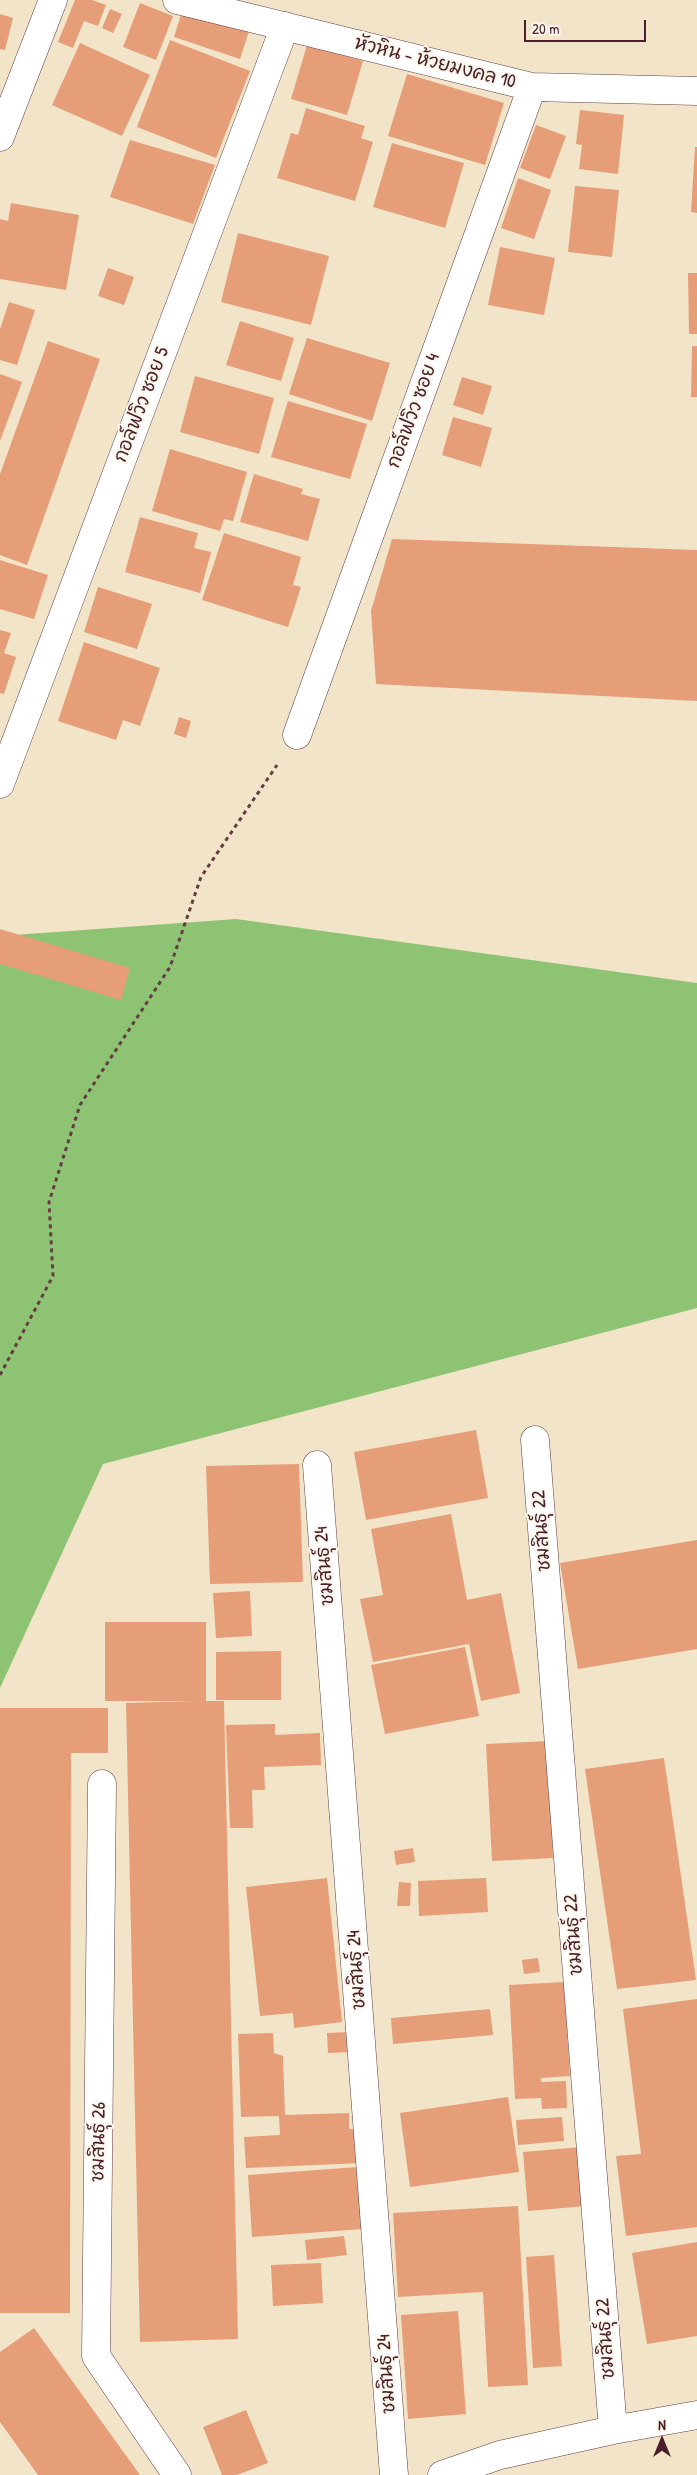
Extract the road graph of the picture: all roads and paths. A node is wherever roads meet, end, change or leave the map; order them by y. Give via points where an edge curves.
1 (53, 0) edge
2 (177, 0) edge
3 (285, 26) junction
4 (532, 87) junction
5 (697, 91) edge
6 (0, 136) edge
7 (297, 735) joint
8 (0, 784) edge
9 (0, 1375) edge
10 (535, 1440) dead end
11 (317, 1465) dead end
12 (102, 1784) dead end
13 (697, 2415) edge
14 (613, 2430) junction
15 (177, 2475) edge
16 (394, 2475) edge
17 (442, 2475) edge

1 - 6 street
2 - 3 street, หัวหิน - ห้วยมงคล 10
3 - 4 street, หัวหิน - ห้วยมงคล 10
3 - 8 street, กอล์ฟวิว ซอย 5
4 - 5 street, หัวหิน - ห้วยมงคล 10
4 - 7 street, กอล์ฟวิว ซอย 4
7 - 9 path via 201,877 170,967 80,1105 49,1202 53,1276
10 - 14 street, ชมสินธุ์ 22
11 - 16 street, ชมสินธุ์ 24
12 - 15 street, ชมสินธุ์ 26 via 96,2356
13 - 14 street
14 - 17 street via 500,2455

